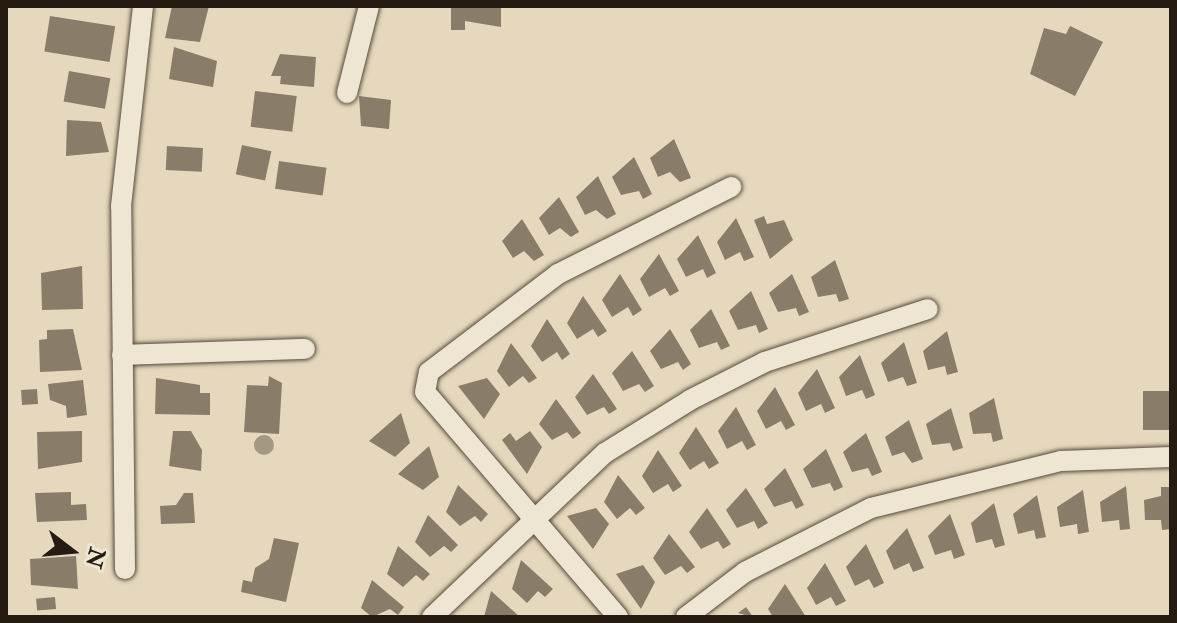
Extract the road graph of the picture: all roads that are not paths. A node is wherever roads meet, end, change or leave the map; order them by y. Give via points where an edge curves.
1 (143, 6) edge
2 (369, 6) edge
3 (347, 93) dead end
4 (731, 187) dead end
5 (928, 309) dead end
6 (305, 349) dead end
7 (122, 355) junction
8 (1171, 457) edge
9 (531, 516) junction
10 (125, 569) dead end
11 (432, 617) edge
12 (618, 617) edge
13 (686, 617) edge

1 - 7 street via 121,206
2 - 3 street
4 - 9 street via 558,274 429,372 425,392
5 - 9 street via 765,362 690,400 605,453
6 - 7 street
7 - 10 street
8 - 13 street via 1061,461 871,508 745,572
9 - 11 street
9 - 12 street

